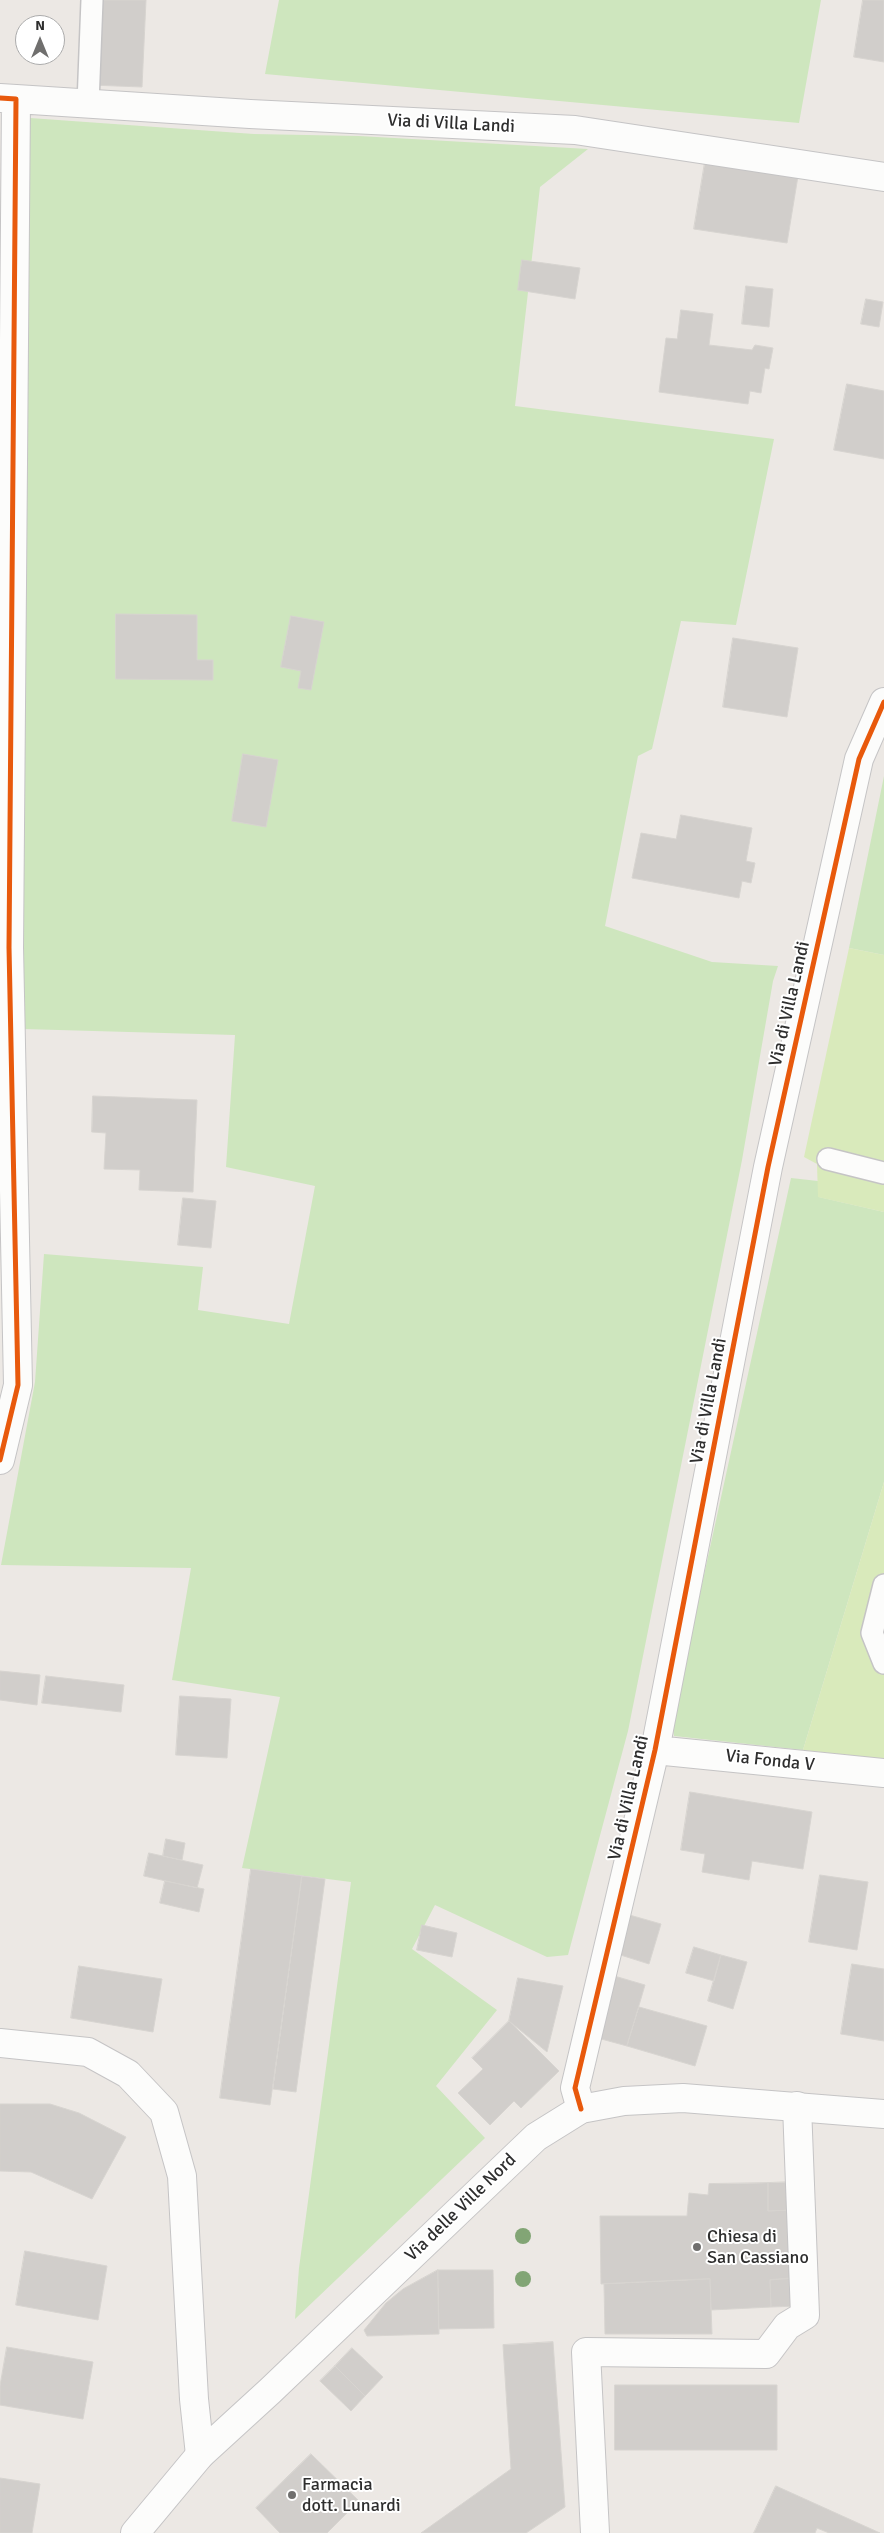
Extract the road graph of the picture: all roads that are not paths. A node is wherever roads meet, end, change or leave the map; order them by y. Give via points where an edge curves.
1 (92, 0) edge
2 (8, 98) edge
3 (88, 104) junction
4 (884, 177) edge
5 (884, 702) edge
6 (828, 1159) dead end
7 (884, 1173) edge
8 (0, 1460) edge
9 (884, 1585) edge
10 (884, 1663) edge
11 (655, 1750) junction
12 (884, 1773) edge
13 (0, 2044) edge
14 (797, 2106) junction
15 (581, 2109) junction
16 (884, 2114) edge
17 (200, 2455) junction
18 (135, 2533) edge
19 (595, 2533) edge

1 - 3 lane
2 - 3 street, Via di Villa Landi
2 - 8 street via 9,947 18,1384
3 - 4 street, Via di Villa Landi via 575,130
5 - 11 street, Via di Villa Landi via 859,758 768,1167
6 - 7 lane
9 - 10 lane via 872,1633
11 - 12 street, Via Fonda V
11 - 15 street, Via di Villa Landi via 575,2088
13 - 17 street via 88,2052 128,2074 164,2112 182,2176 193,2389
14 - 15 street, Via delle Ville Nord via 683,2098 624,2101
14 - 16 street, Via delle Ville Nord
14 - 19 street via 805,2315 787,2326 766,2354 586,2352
15 - 17 street, Via delle Ville Nord via 536,2137
17 - 18 street, Via delle Ville Nord

